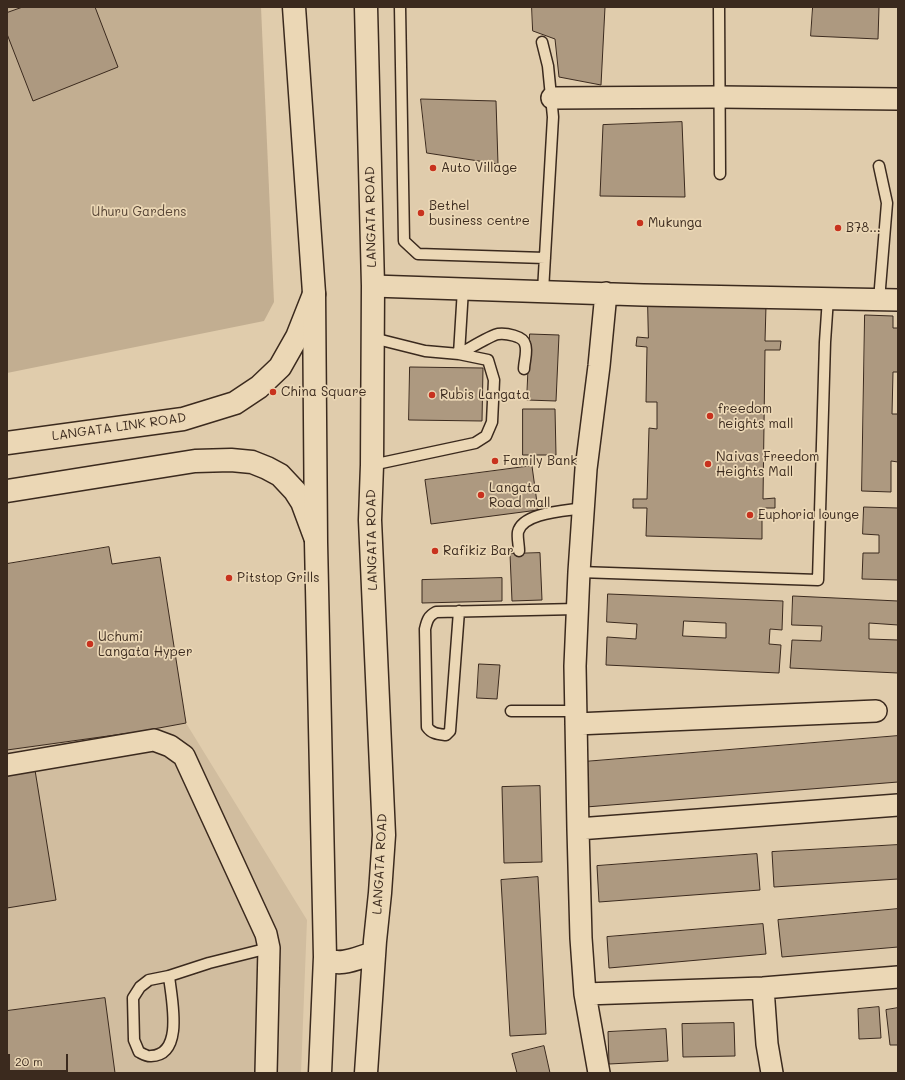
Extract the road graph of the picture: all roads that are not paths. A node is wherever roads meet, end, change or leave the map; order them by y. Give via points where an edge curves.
1 (294, 7) edge
2 (366, 7) edge
3 (400, 7) edge
4 (718, 7) edge
5 (542, 42) dead end
6 (719, 97) junction
7 (552, 98) junction
8 (898, 99) edge
9 (879, 166) dead end
10 (720, 174) dead end
11 (545, 258) junction
12 (373, 286) junction
13 (463, 289) junction
14 (543, 291) junction
15 (314, 293) junction
16 (606, 293) junction
17 (828, 298) junction
18 (889, 300) edge
19 (373, 338) junction
20 (459, 354) junction
21 (524, 369) dead end
22 (7, 443) edge
23 (372, 464) junction
24 (7, 491) edge
25 (584, 508) junction
26 (316, 542) junction
27 (519, 551) dead end
28 (579, 572) junction
29 (578, 608) junction
30 (459, 611) junction
31 (511, 711) dead end
32 (876, 711) dead end
33 (575, 718) junction
34 (7, 764) edge
35 (898, 805) edge
36 (578, 829) junction
37 (269, 948) junction
38 (374, 953) junction
39 (325, 957) junction
40 (169, 976) junction
41 (898, 977) edge
42 (763, 988) junction
43 (585, 994) junction
44 (266, 1073) edge
45 (320, 1073) edge
46 (366, 1073) edge
47 (599, 1073) edge
48 (772, 1073) edge

1 - 15 main road
2 - 12 main road, LANGATA ROAD
3 - 11 lane via 404,242 418,254
4 - 6 lane
5 - 7 lane
6 - 7 street
6 - 8 street
6 - 10 lane
7 - 11 lane via 554,117
9 - 18 lane via 887,203
11 - 14 lane
12 - 13 street
12 - 19 main road, LANGATA ROAD
13 - 14 street
13 - 20 lane
14 - 16 street
15 - 22 main road, LANGATA LINK ROAD via 297,337 280,367 259,387 235,403 183,419
15 - 26 main road
16 - 17 street
16 - 25 street
17 - 18 street
17 - 28 lane via 818,580
19 - 20 lane via 424,351
19 - 23 main road, LANGATA ROAD
20 - 21 lane via 497,334 521,338 526,347
20 - 23 lane via 488,360 494,380 492,422 486,436 475,443
23 - 38 main road, LANGATA ROAD via 370,520 384,835
24 - 26 main road via 195,461 252,462 280,475 295,491 302,502
25 - 27 lane via 535,516 523,522 518,532
25 - 28 street
26 - 39 main road
28 - 29 street
29 - 30 lane
29 - 33 street
30 - 30 lane via 431,614 425,630 427,727 430,732 436,734 446,735 450,731
31 - 33 lane
32 - 33 street
33 - 36 street
34 - 37 street via 154,740 170,746 184,756 266,934
35 - 36 street
36 - 43 street
37 - 40 lane
37 - 44 street
38 - 39 main road via 341,962
38 - 46 main road, LANGATA ROAD
39 - 45 main road
40 - 40 lane via 149,980 140,987 133,998 134,1040 139,1052 150,1057 163,1053 172,1042 174,1021
41 - 42 street
42 - 43 street
42 - 48 street
43 - 47 street

